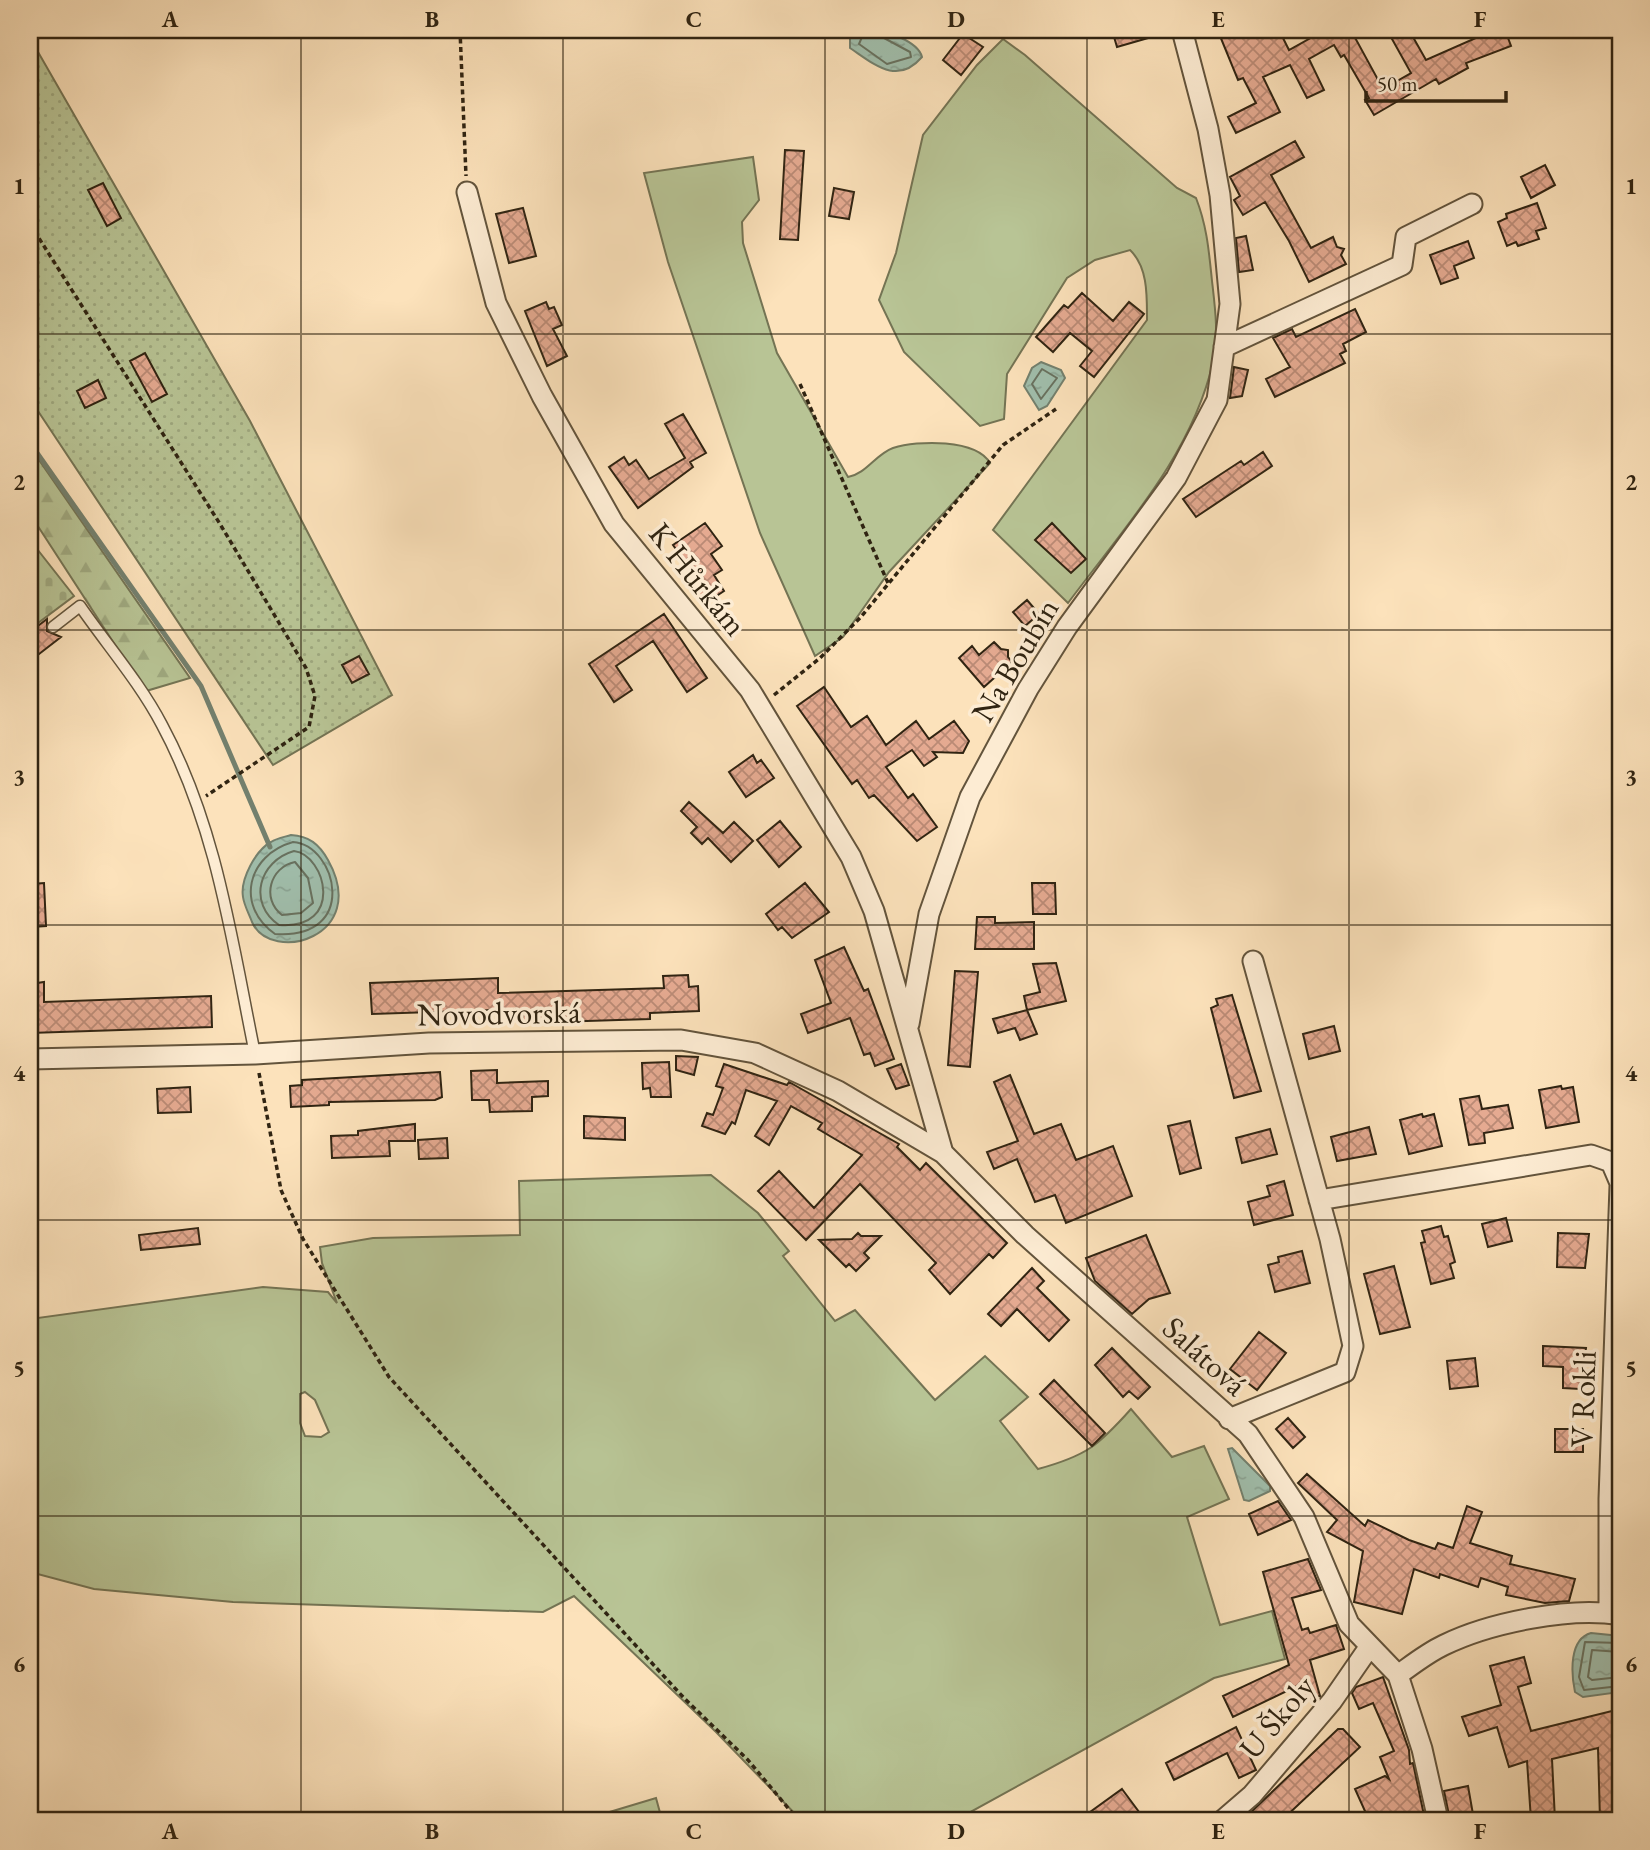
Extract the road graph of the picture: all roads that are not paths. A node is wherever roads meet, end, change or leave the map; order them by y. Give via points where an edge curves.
1 (1182, 30) edge
2 (467, 192) road end
3 (1472, 204) dead end
4 (1224, 346) junction
5 (53, 627) dead end
6 (1253, 961) dead end
7 (908, 1029) junction
8 (255, 1054) junction
9 (30, 1059) edge
10 (943, 1153) junction
11 (1616, 1157) edge
12 (1620, 1185) edge
13 (1319, 1200) junction
14 (1229, 1419) junction
15 (1615, 1614) edge
16 (1370, 1646) junction
17 (1398, 1675) junction
18 (1223, 1820) edge
19 (1438, 1820) edge

1 - 4 street, Na Boubín via 1220,195 1230,304
2 - 7 street, K Hůrkám via 496,303 614,524 750,690 851,857 874,911
3 - 4 street via 1406,237 1402,265
4 - 7 street, Na Boubín via 1217,400 1176,478 1066,627 971,797 929,914
5 - 8 lane via 79,606 162,724 210,837
6 - 13 street
7 - 10 street, K Hůrkám
8 - 9 street, Novodvorská
8 - 10 street, Novodvorská via 429,1043 681,1040 755,1053 792,1068
10 - 14 street, Salátová via 1026,1235
11 - 12 street, V Rokli
11 - 13 street, V Rokli via 1591,1155
12 - 15 street, V Rokli via 1609,1499
13 - 14 street via 1353,1346 1345,1371
14 - 16 street, Salátová via 1248,1434 1304,1517 1349,1624
15 - 17 street via 1548,1617 1487,1628 1443,1645
16 - 17 street, Salátová
16 - 18 street, U Školy via 1332,1701 1252,1795
17 - 19 street

